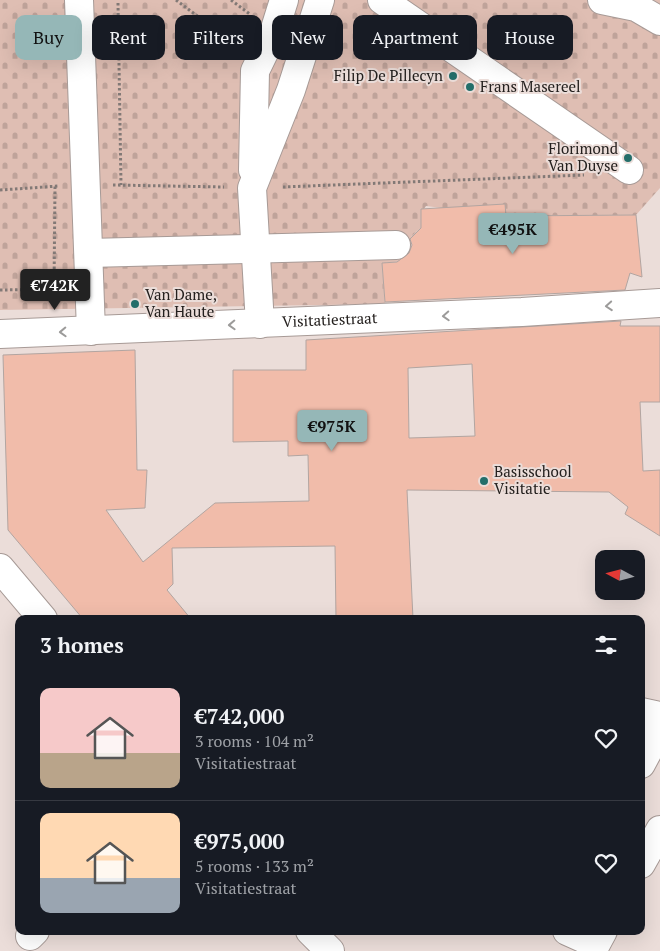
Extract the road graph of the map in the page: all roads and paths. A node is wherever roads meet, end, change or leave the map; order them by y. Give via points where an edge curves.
1 (79, 0) edge
2 (176, 0) edge
3 (242, 0) edge
4 (284, 0) edge
5 (320, 0) edge
6 (382, 0) edge
7 (602, 0) edge
8 (118, 3) dead end
9 (240, 6) dead end
10 (660, 20) edge
11 (255, 70) junction
12 (291, 90) junction
13 (606, 154) junction
14 (629, 170) dead end
15 (86, 185) junction
16 (121, 185) junction
17 (252, 188) junction
18 (0, 190) edge
19 (396, 245) dead end
20 (255, 249) junction
21 (89, 253) junction
22 (90, 289) junction
23 (0, 290) edge
24 (659, 303) edge
25 (260, 324) junction
26 (91, 331) junction
27 (0, 334) edge
28 (0, 568) edge
29 (40, 615) edge
30 (645, 713) edge
31 (660, 716) edge
32 (660, 729) edge
33 (645, 757) edge
34 (660, 830) edge
35 (645, 857) edge
36 (314, 935) edge
37 (576, 935) edge
38 (601, 935) edge
39 (330, 951) edge

1 - 15 street
2 - 11 path via 241,49
3 - 9 path
4 - 11 street via 274,32
5 - 12 street
6 - 13 street
7 - 10 street via 636,7
8 - 16 path
11 - 12 street
11 - 17 street
12 - 17 street
13 - 14 street
13 - 17 path via 592,174
15 - 16 path
15 - 18 path
15 - 21 street
16 - 17 path
17 - 20 street
19 - 20 street
20 - 21 street
20 - 25 street
21 - 22 street
22 - 23 path
22 - 26 street
24 -> 25 street, Visitatiestraat
25 -> 26 street, Visitatiestraat
26 -> 27 street, Visitatiestraat
28 - 29 street
30 - 31 street
32 - 33 street
34 - 35 street
36 - 39 street
37 - 38 street via 596,944

